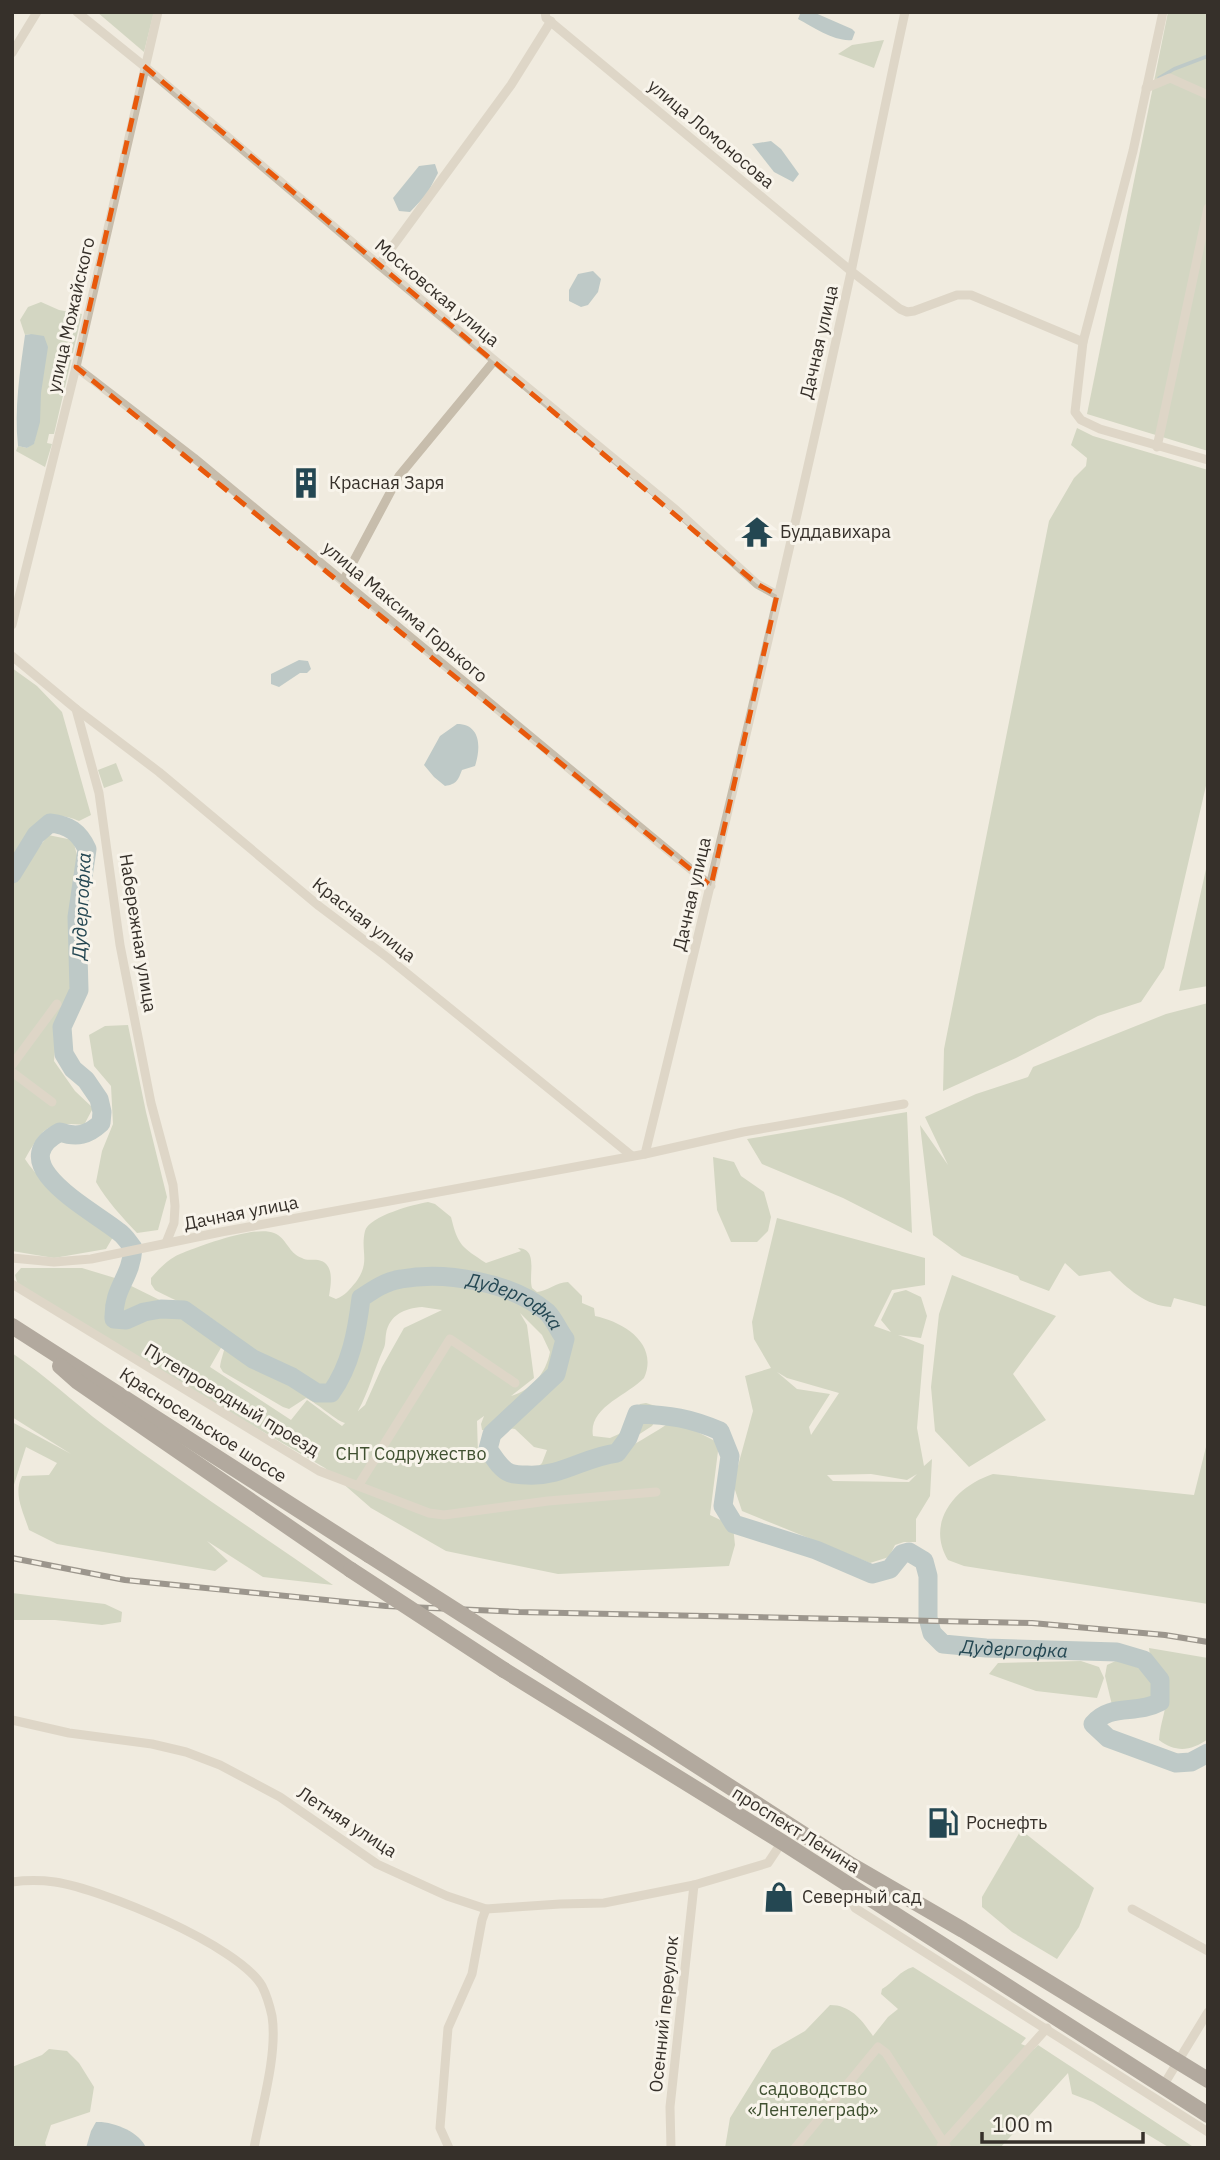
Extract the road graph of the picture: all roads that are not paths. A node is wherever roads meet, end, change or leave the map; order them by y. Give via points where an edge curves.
1 (37, 12) edge
2 (77, 12) edge
3 (159, 12) edge
4 (545, 12) edge
5 (905, 12) edge
6 (1163, 12) edge
7 (551, 21) junction
8 (12, 53) edge
9 (144, 66) junction
10 (1146, 88) junction
11 (1208, 95) edge
12 (1208, 208) edge
13 (379, 265) junction
14 (851, 271) junction
15 (1083, 342) junction
16 (494, 361) junction
17 (76, 367) junction
18 (1157, 447) junction
19 (1208, 460) edge
20 (343, 581) junction
21 (777, 595) junction
22 (12, 625) edge
23 (12, 656) edge
24 (76, 709) junction
25 (711, 886) junction
26 (57, 1004) dead end
27 (12, 1065) edge
28 (12, 1072) edge
29 (52, 1102) dead end
30 (904, 1104) dead end
31 (645, 1154) junction
32 (632, 1156) junction
33 (166, 1243) junction
34 (12, 1258) edge
35 (12, 1284) edge
36 (14, 1327) edge
37 (515, 1383) dead end
38 (358, 1486) junction
39 (656, 1492) dead end
40 (538, 1663) joint
41 (504, 1670) joint
42 (12, 1720) edge
43 (782, 1842) junction
44 (843, 1881) junction
45 (12, 1882) edge
46 (694, 1885) junction
47 (486, 1909) junction
48 (1132, 1909) dead end
49 (1208, 1951) edge
50 (1208, 2012) edge
51 (1046, 2028) junction
52 (1179, 2062) junction
53 (1208, 2080) edge
54 (1163, 2086) junction
55 (1208, 2115) edge
56 (1208, 2132) edge
57 (944, 2146) edge
58 (254, 2148) edge
59 (449, 2148) edge
60 (671, 2148) edge
61 (795, 2148) edge

1 - 8 street
2 - 9 street, Московская улица
3 - 9 street, улица Можайского
4 - 7 street, улица Ломоносова
5 - 14 street, Дачная улица
6 - 10 street
7 - 13 street via 512,85
7 - 14 street, улица Ломоносова
9 - 13 street, Московская улица
9 - 17 street, улица Можайского
10 - 11 street via 1170,78
10 - 15 street
12 - 18 street
13 - 16 street, Московская улица
14 - 15 street, улица Ломоносова via 907,312 957,295 971,295
14 - 21 street, Дачная улица
15 - 18 street via 1075,412 1100,429
16 - 20 street via 400,475
16 - 21 street, Московская улица via 676,510 757,584
17 - 20 street, улица Максима Горького
17 - 22 street, улица Можайского
18 - 19 street
20 - 25 street, улица Максима Горького
21 - 25 street, Дачная улица
23 - 24 street
24 - 32 street, Красная улица
24 - 33 street, Набережная улица via 99,793 120,946 151,1103 173,1185 174,1223
25 - 31 street, Дачная улица
26 - 27 street
28 - 29 street
30 - 31 street
31 - 32 street, Дачная улица
32 - 33 street, Дачная улица
33 - 34 street, Дачная улица via 54,1262
35 - 38 street, Путепроводный проезд via 319,1471
36 - 40 highway, Красносельское шоссе, bridge
36 - 41 highway, Красносельское шоссе, bridge via 78,1382
37 - 38 street via 450,1339
38 - 39 street, Путепроводный проезд via 444,1516
40 - 52 highway, проспект Ленина via 851,1865
41 - 43 highway, проспект Ленина
42 - 47 street, Летняя улица via 152,1744 220,1765 280,1797 376,1864
43 - 44 highway, проспект Ленина
43 - 46 street, Летняя улица via 768,1863
44 - 51 street via 855,1908
44 - 54 highway, проспект Ленина
45 - 58 street via 57,1882 161,1917 242,1965 262,1985 272,2015 274,2043
46 - 47 street, Летняя улица via 604,1903
46 - 60 street, Осенний переулок via 670,2107
47 - 59 street via 472,1974 448,2028 440,2128
48 - 49 street
50 - 52 street
51 - 56 street
51 - 57 street
52 - 53 highway, проспект Ленина
52 - 54 street
54 - 55 highway, проспект Ленина
57 - 61 street via 878,2047

